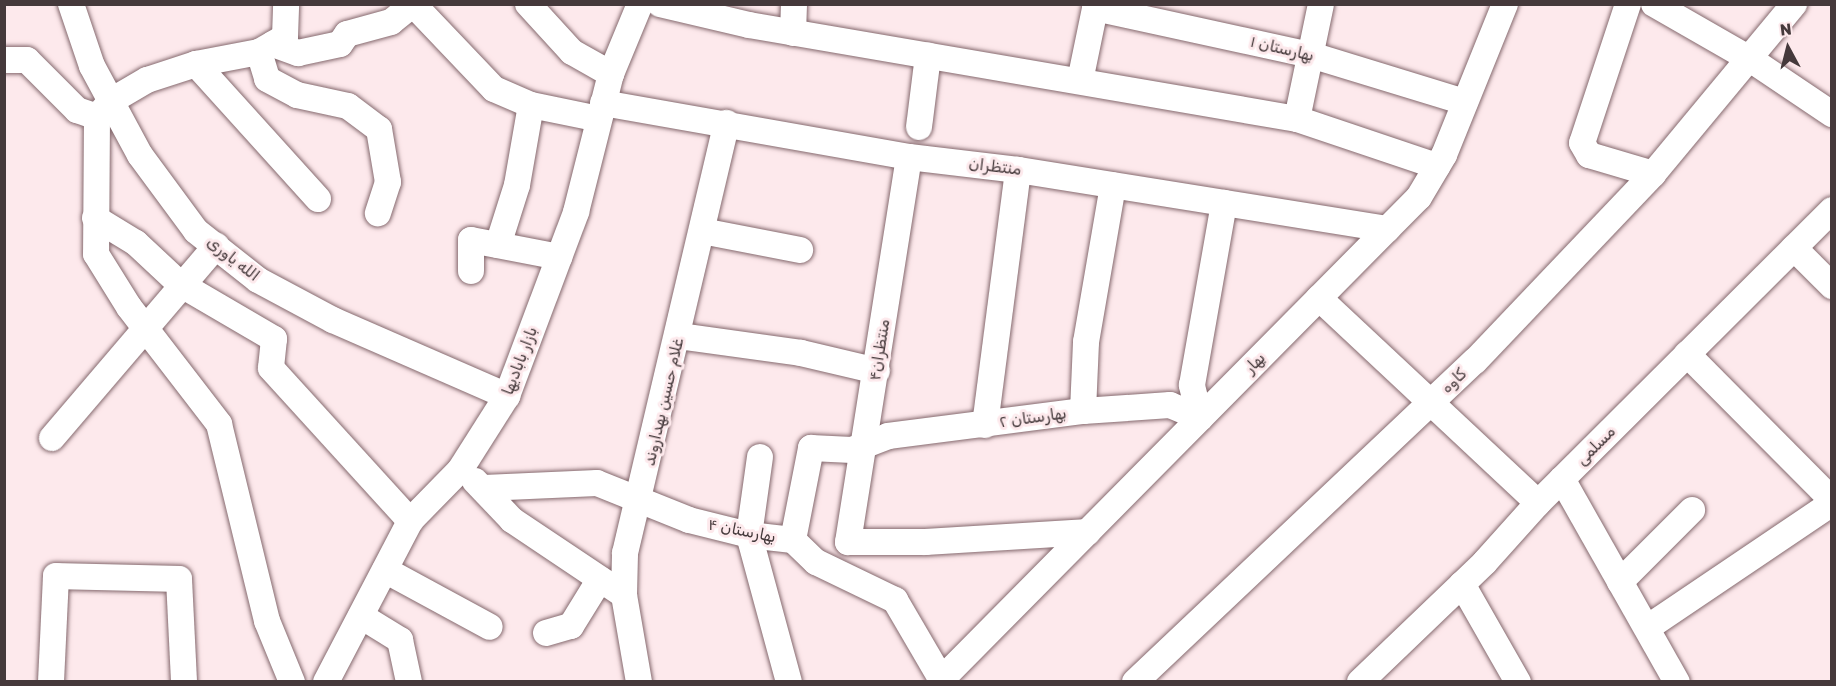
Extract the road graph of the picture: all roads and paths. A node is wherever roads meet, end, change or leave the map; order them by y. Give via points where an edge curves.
1 (71, 4) edge
2 (286, 4) edge
3 (413, 4) edge
4 (528, 4) edge
5 (640, 4) edge
6 (660, 4) edge
7 (794, 4) edge
8 (1321, 4) edge
9 (1505, 4) edge
10 (1628, 4) edge
11 (1654, 4) edge
12 (1794, 4) edge
13 (1096, 6) edge
14 (793, 33) junction
15 (266, 48) junction
16 (1311, 55) junction
17 (928, 56) junction
18 (1750, 59) junction
19 (4, 60) edge
20 (196, 64) junction
21 (611, 74) junction
22 (1080, 81) junction
23 (1465, 102) junction
24 (531, 105) junction
25 (104, 109) junction
26 (601, 111) junction
27 (1832, 114) edge
28 (1297, 120) junction
29 (727, 123) junction
30 (919, 127) dead end
31 (909, 158) junction
32 (1437, 166) junction
33 (1018, 170) junction
34 (1653, 174) junction
35 (1113, 185) junction
36 (318, 199) dead end
37 (1224, 203) junction
38 (1832, 210) edge
39 (378, 213) dead end
40 (95, 218) junction
41 (1387, 229) junction
42 (702, 231) junction
43 (498, 245) junction
44 (216, 246) junction
45 (1794, 248) junction
46 (800, 250) dead end
47 (560, 257) junction
48 (471, 271) dead end
49 (180, 284) junction
50 (1832, 286) edge
51 (1319, 298) junction
52 (145, 327) junction
53 (679, 336) junction
54 (1687, 354) junction
55 (877, 371) junction
56 (507, 396) junction
57 (1431, 402) junction
58 (1083, 411) junction
59 (1200, 418) junction
60 (985, 424) junction
61 (52, 438) dead end
62 (865, 444) junction
63 (760, 458) dead end
64 (460, 470) junction
65 (1562, 479) junction
66 (484, 488) junction
67 (641, 499) junction
68 (1832, 502) edge
69 (1538, 503) junction
70 (1692, 510) dead end
71 (410, 521) junction
72 (1088, 532) junction
73 (748, 535) junction
74 (793, 540) junction
75 (385, 570) junction
76 (600, 579) junction
77 (1620, 582) junction
78 (1462, 585) junction
79 (624, 595) junction
80 (361, 616) junction
81 (490, 627) dead end
82 (1647, 628) junction
83 (546, 633) dead end
84 (942, 680) edge
85 (51, 681) edge
86 (184, 681) edge
87 (292, 681) edge
88 (326, 681) edge
89 (409, 681) edge
90 (639, 681) edge
91 (789, 681) edge
92 (1135, 681) edge
93 (1360, 681) edge
94 (1518, 681) edge
95 (1677, 681) edge

1 - 25 street, الله یاوری
2 - 15 street via 285,37
3 - 15 street via 391,22 347,34 340,44 298,53
3 - 24 street, منتظران via 494,89
4 - 21 street via 572,52
5 - 21 street, بازار بابادیها
6 - 14 street
7 - 14 street
8 - 16 street
9 - 23 street, بهار
10 - 34 street via 1582,143 1589,155
11 - 18 street
12 - 18 street, کاوه
13 - 16 street, بهارستان ۱
13 - 22 street
14 - 17 street
15 - 20 street
15 - 39 street via 267,79 297,95 348,106 379,129 388,182
16 - 23 street, بهارستان ۱
16 - 28 street
17 - 22 street
17 - 30 street
18 - 27 street
18 - 34 street, کاوه
19 - 25 street via 27,60 77,110
20 - 25 street via 147,80
20 - 36 street
21 - 26 street, بازار بابادیها
22 - 28 street
23 - 32 street, بهار
24 - 26 street, منتظران
24 - 43 street via 517,185
25 - 40 street
25 - 44 street, الله یاوری via 196,231
26 - 29 street, منتظران
26 - 47 street, بازار بابادیها via 576,212
28 - 32 street
29 - 31 street, منتظران
29 - 42 street, غلام حسین بهداروند
31 - 33 street, منتظران
31 - 55 street, منتظران۴
32 - 41 street, بهار via 1419,197
33 - 35 street, منتظران
33 - 60 street
34 - 57 street, کاوه
35 - 37 street, منتظران
35 - 58 street via 1086,342
37 - 41 street, منتظران
37 - 59 street via 1192,385
38 - 45 street, مسلمی
40 - 49 street via 136,243
40 - 52 street via 96,254
41 - 51 street, بهار
42 - 46 street
42 - 53 street, غلام حسین بهداروند
43 - 47 street
43 - 48 street via 471,240
44 - 49 street
44 - 56 street, الله یاوری via 258,280 333,320
45 - 50 street
45 - 54 street, مسلمی
47 - 56 street, بازار بابادیها
49 - 52 street
49 - 71 street via 274,339 271,368
51 - 57 street
51 - 59 street, بهار
52 - 61 street via 136,344
52 - 87 street via 219,424 267,621
53 - 55 street via 801,353
53 - 67 street, غلام حسین بهداروند
54 - 65 street, مسلمی
54 - 68 street
55 - 62 street, منتظران۴
56 - 64 street, بازار بابادیها
57 - 69 street
57 - 92 street, کاوه
58 - 59 street, بهارستان ۲ via 1170,405
58 - 60 street, بهارستان ۲
59 - 72 street, بهار
60 - 62 street, بهارستان ۲ via 888,436
62 - 72 street, منتظران۴ via 848,542 926,542
62 - 74 street, بهارستان ۲ via 852,450 811,448
63 - 73 street
64 - 66 street
64 - 71 street, بازار بابادیها
65 - 69 street, مسلمی
65 - 77 street
66 - 67 street, بهارستان ۴ via 597,483
66 - 76 street via 512,520
67 - 73 street, بهارستان ۴ via 689,520
67 - 79 street, غلام حسین بهداروند via 625,553
68 - 82 street
69 - 78 street, مسلمی
70 - 77 street
71 - 75 street, بازار بابادیها
72 - 84 street, بهار
73 - 74 street, بهارستان ۴
73 - 91 street
74 - 84 street, بهارستان ۴ via 816,562 895,600
75 - 80 street, بازار بابادیها
75 - 81 street
76 - 79 street
76 - 83 street via 571,626
77 - 82 street
78 - 93 street, مسلمی
78 - 94 street
79 - 90 street, غلام حسین بهداروند
80 - 88 street, بازار بابادیها
80 - 89 street via 400,640
82 - 95 street
85 - 86 street via 56,576 179,579

